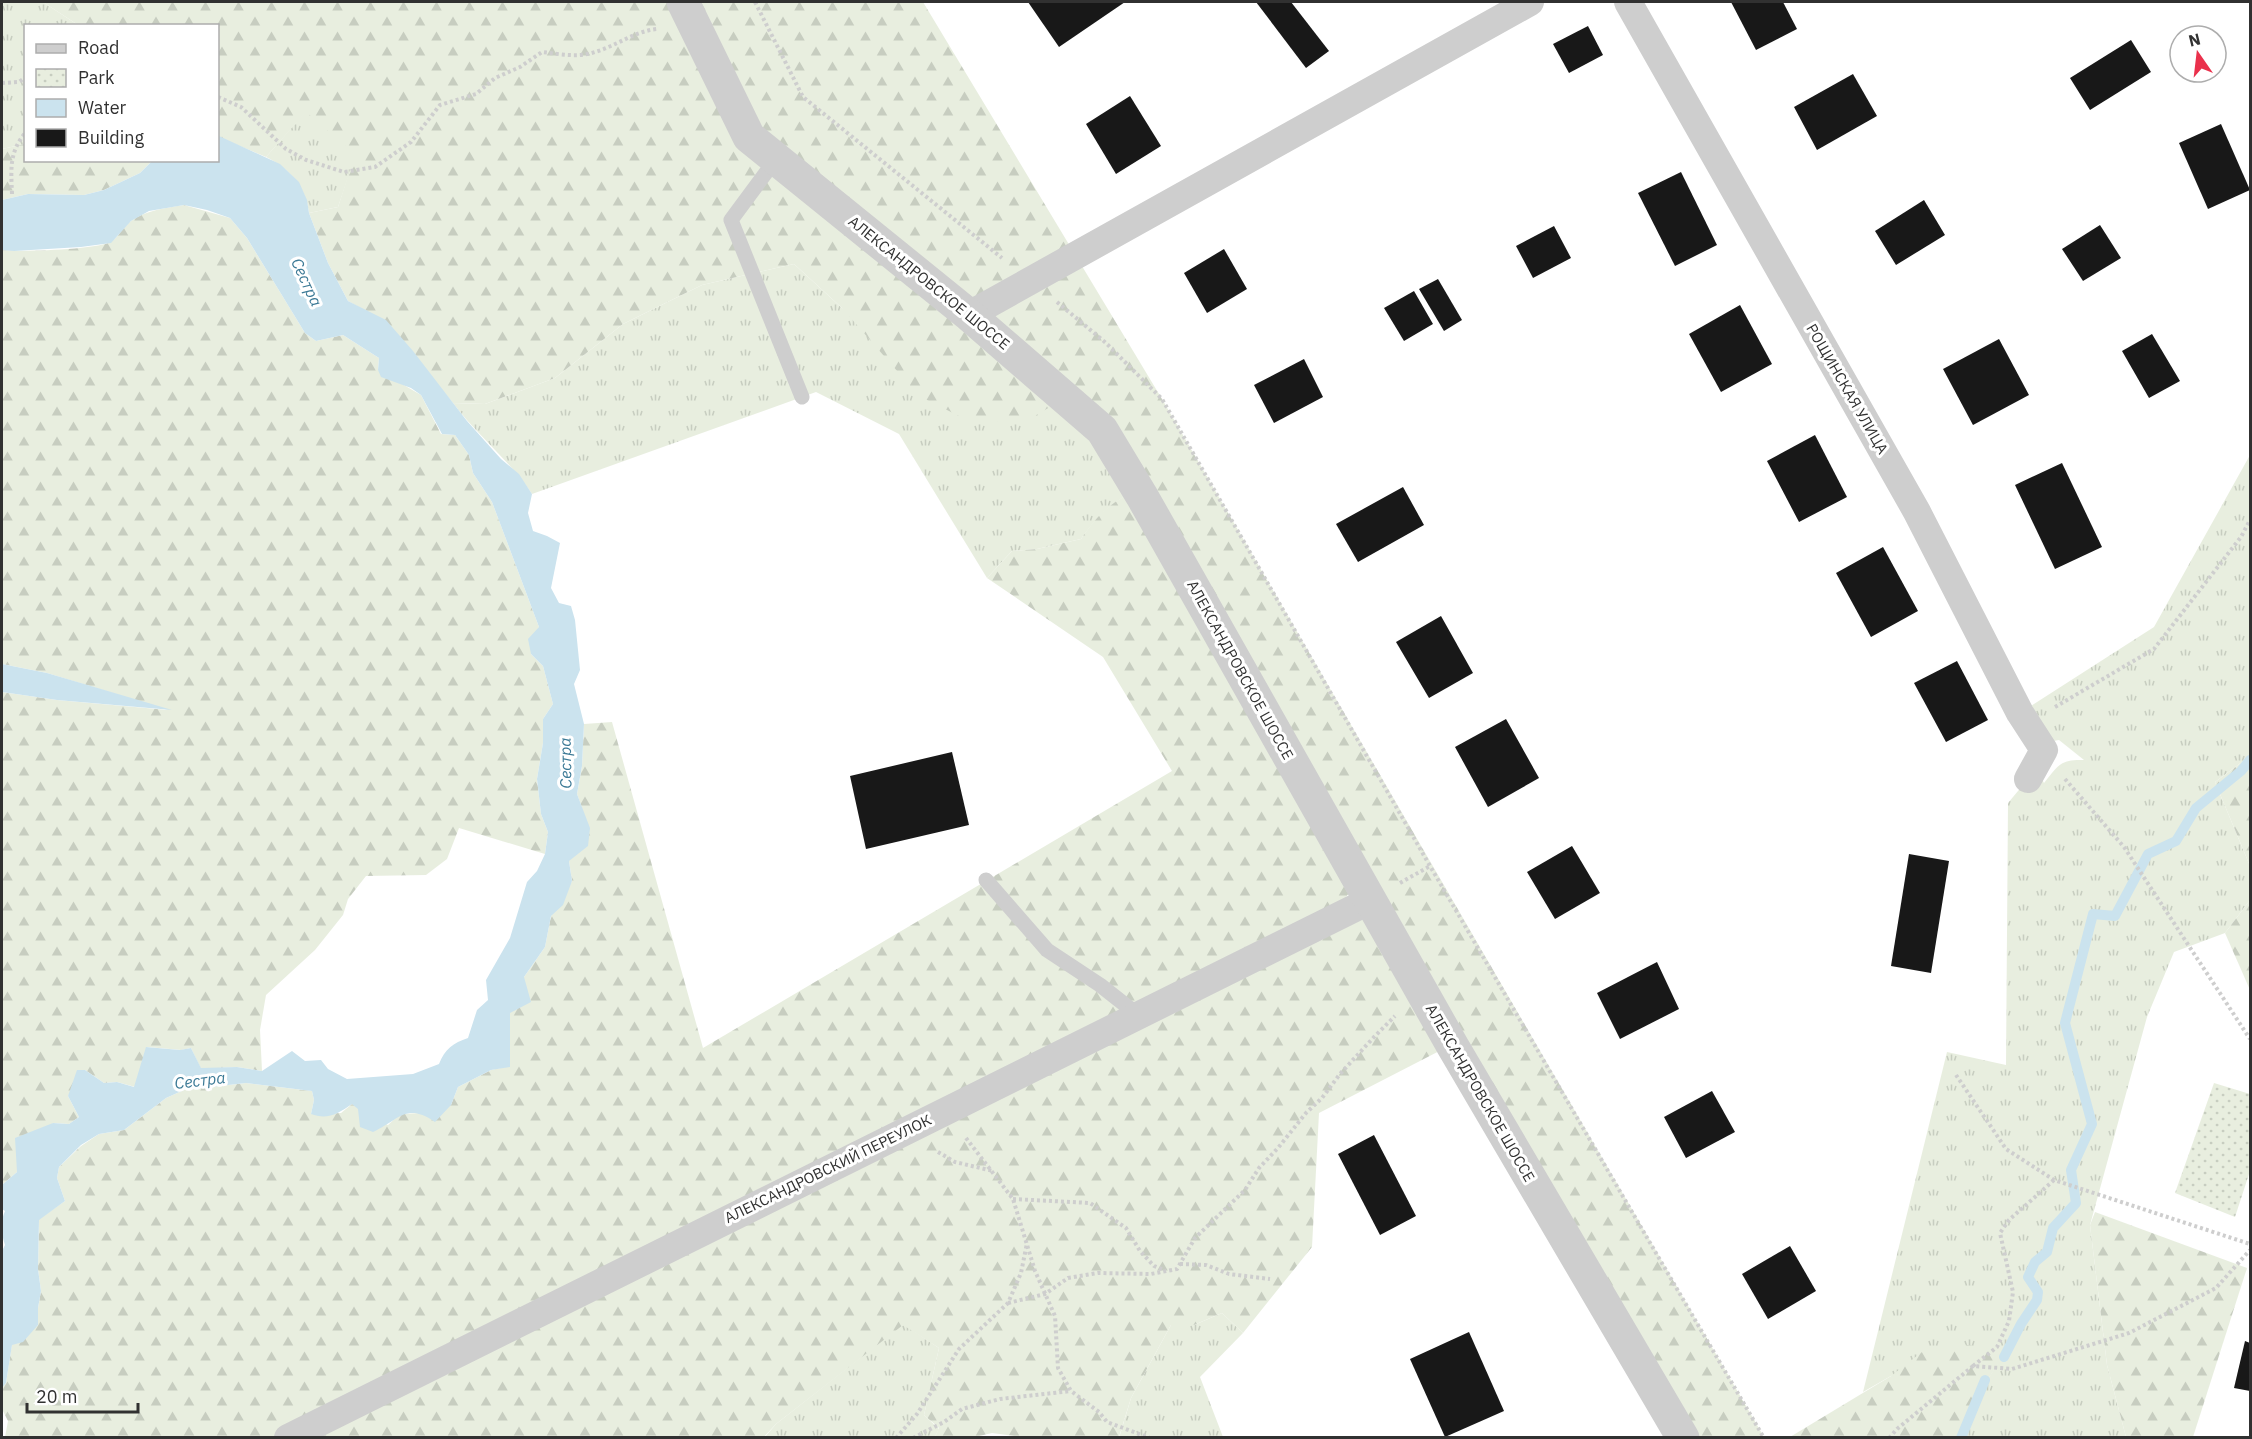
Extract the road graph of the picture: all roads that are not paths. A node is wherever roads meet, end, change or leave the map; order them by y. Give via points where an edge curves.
1 (1530, 2) edge
2 (1629, 2) edge
3 (688, 13) edge
4 (776, 159) junction
5 (969, 315) junction
6 (802, 397) dead end
7 (2028, 779) dead end
8 (986, 880) dead end
9 (1369, 901) junction
10 (1138, 1016) junction
11 (288, 1437) edge
12 (1683, 1437) edge

1 - 5 street
2 - 7 street, РОЩИНСКАЯ УЛИЦА via 1917,512 2026,723 2044,750
3 - 4 street, АЛЕКСАНДРОВСКОЕ ШОССЕ via 749,137
4 - 5 street, АЛЕКСАНДРОВСКОЕ ШОССЕ
4 - 6 lane via 731,220
5 - 9 street, АЛЕКСАНДРОВСКОЕ ШОССЕ via 1102,429
8 - 10 lane via 1047,950
9 - 10 street, АЛЕКСАНДРОВСКИЙ ПЕРЕУЛОК
9 - 12 street, АЛЕКСАНДРОВСКОЕ ШОССЕ
10 - 11 street, АЛЕКСАНДРОВСКИЙ ПЕРЕУЛОК

